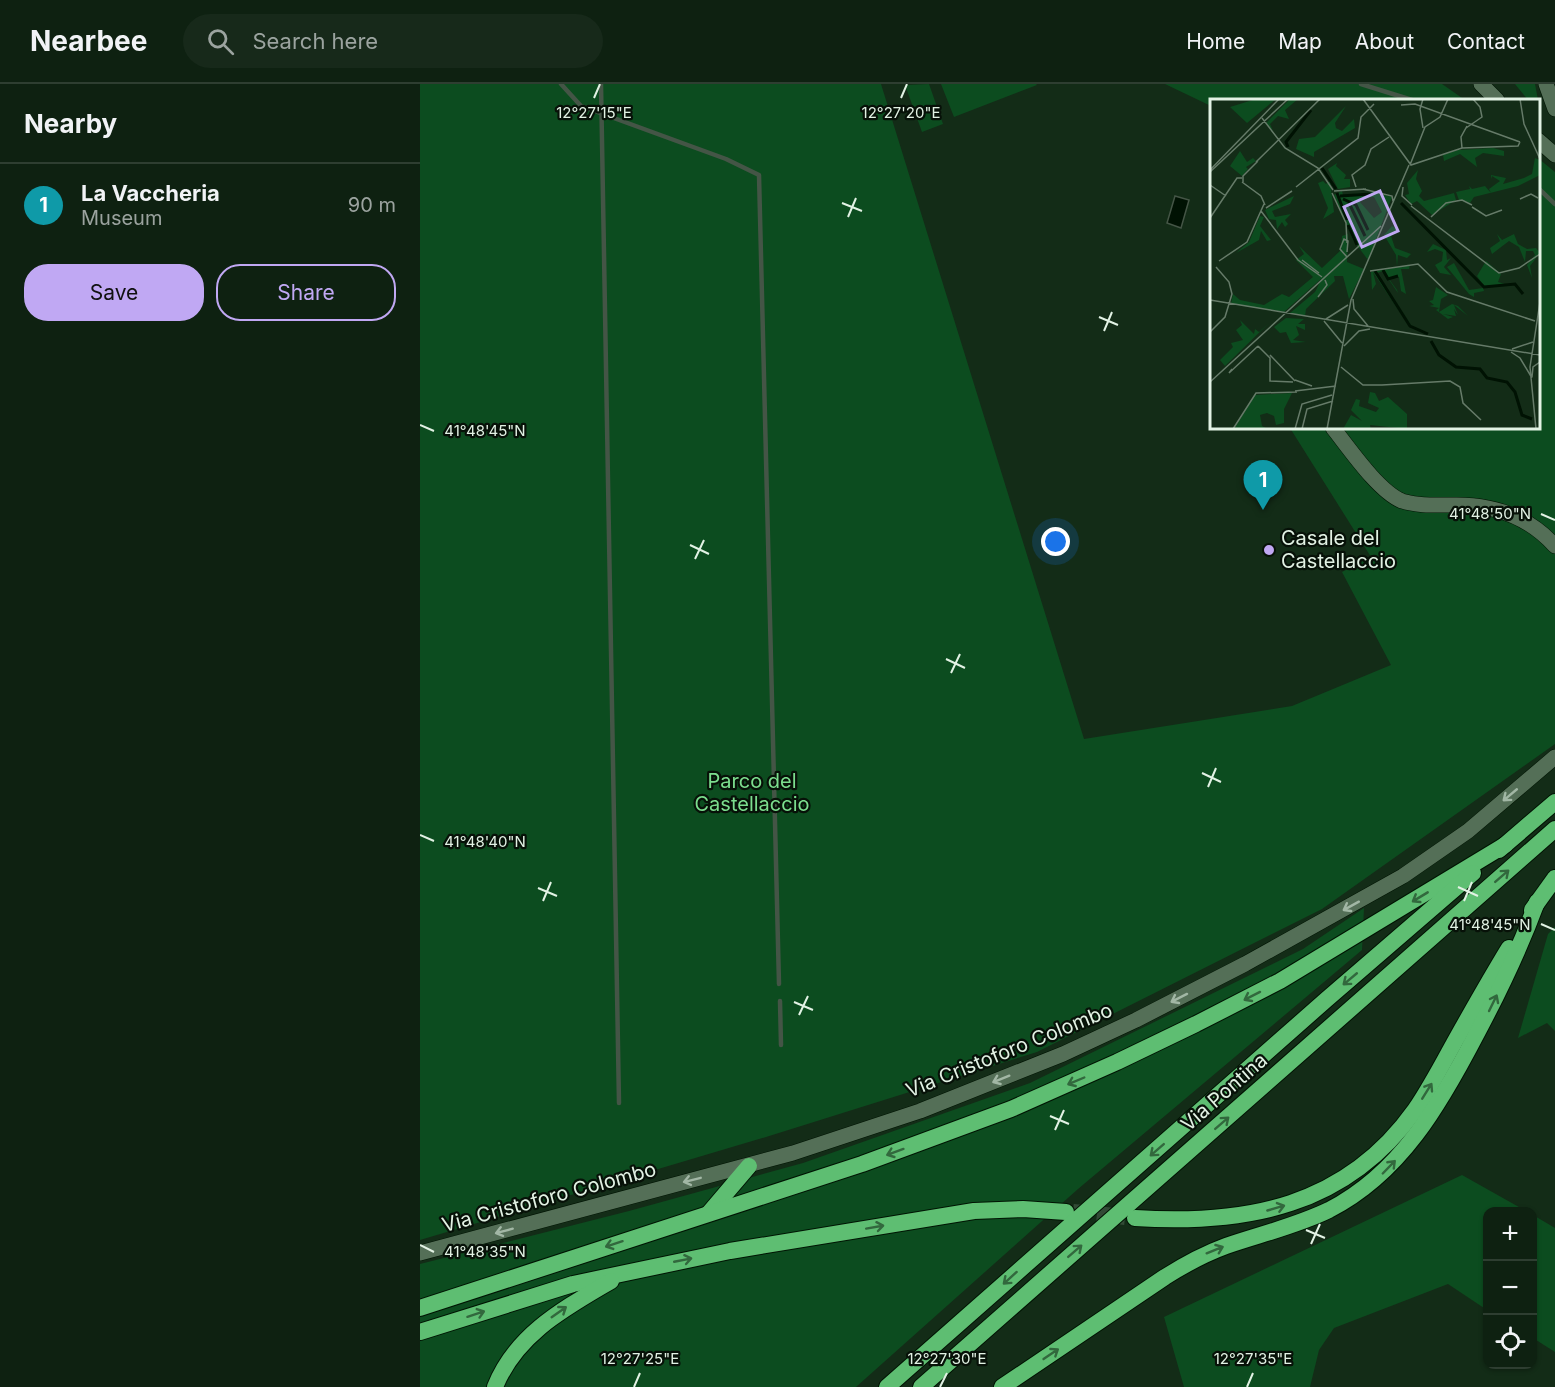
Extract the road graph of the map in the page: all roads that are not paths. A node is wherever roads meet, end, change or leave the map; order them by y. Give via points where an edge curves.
1 (1481, 84) edge
2 (1546, 84) edge
3 (1496, 99) edge
4 (1555, 109) edge
5 (1540, 141) edge
6 (1555, 155) edge
7 (1334, 429) edge
8 (1555, 546) edge
9 (1555, 758) edge
10 (1555, 802) edge
11 (1555, 829) edge
12 (1505, 844) junction
13 (1555, 878) edge
14 (1537, 902) junction
15 (749, 1166) junction
16 (1066, 1212) tunnel mouth
17 (709, 1213) junction
18 (1135, 1218) tunnel mouth
19 (420, 1253) edge
20 (626, 1272) junction
21 (420, 1308) edge
22 (420, 1332) edge
23 (495, 1387) edge
24 (887, 1387) edge
25 (921, 1387) edge
26 (1002, 1387) edge

1 - 3 main road
2 - 4 main road
5 - 6 main road
7 - 8 main road via 1378,482 1400,500 1503,511 1530,524
9 -> 15 main road, Via Cristoforo Colombo via 1468,831 1402,876 1136,1020 920,1111
10 - 12 highway
25 -> 11 highway, Via Pontina
12 -> 17 highway via 1280,981 1117,1062 1011,1109 928,1140
12 -> 24 highway, Via Pontina
13 - 14 highway
18 -> 14 highway via 1202,1220 1260,1212 1310,1196 1363,1164 1415,1109
26 -> 14 highway via 1190,1262 1305,1220 1342,1202 1377,1178 1420,1130 1450,1084 1507,974
15 - 17 highway
15 -> 19 main road, Via Cristoforo Colombo
20 -> 16 highway via 974,1211
17 -> 21 highway
22 -> 20 highway via 556,1289
23 -> 20 highway via 513,1356 535,1331 567,1306

